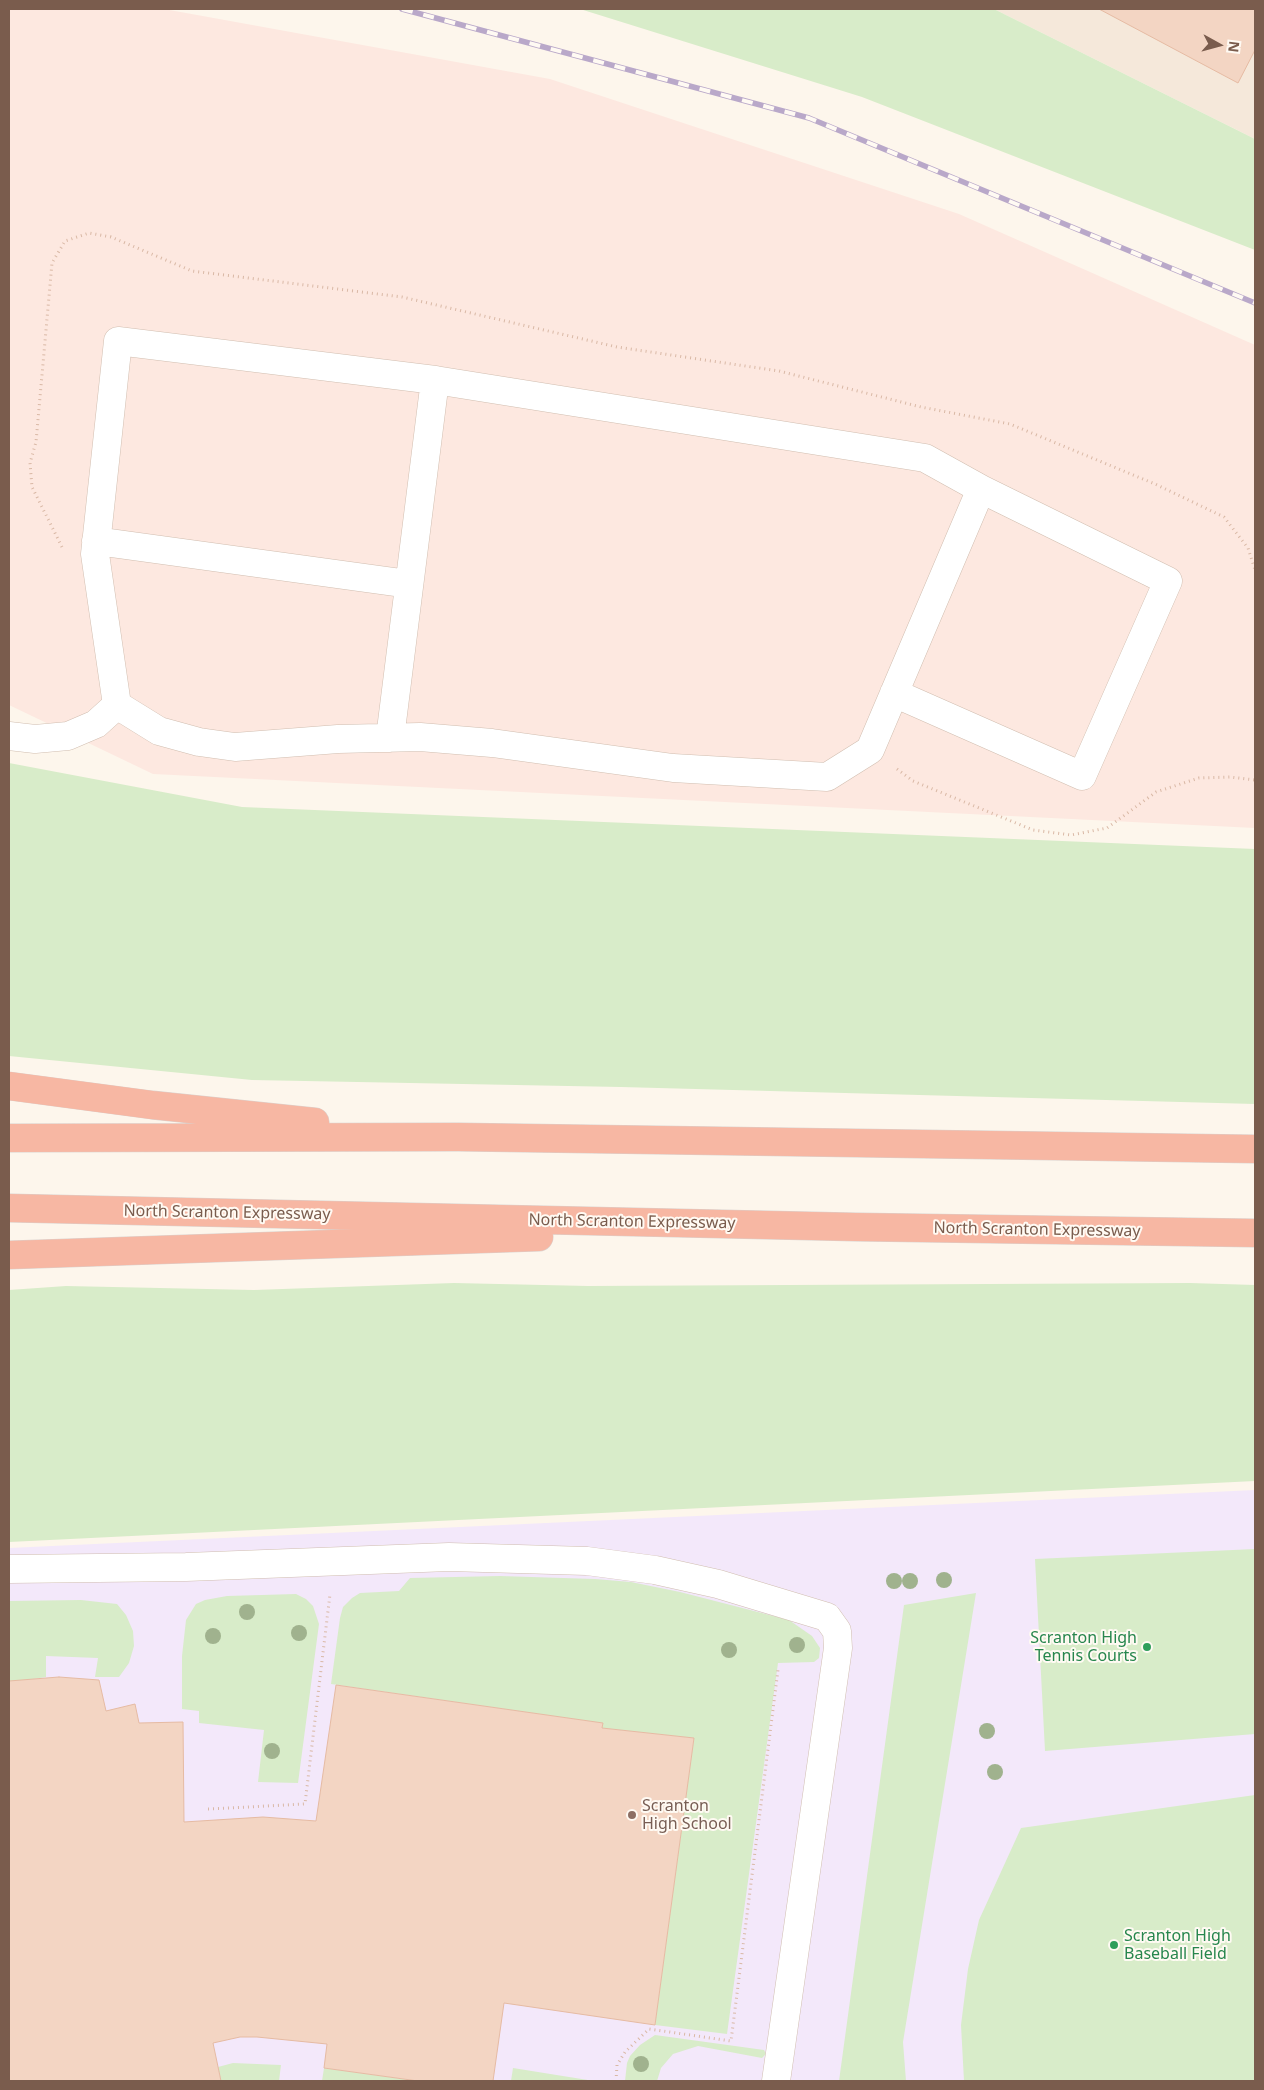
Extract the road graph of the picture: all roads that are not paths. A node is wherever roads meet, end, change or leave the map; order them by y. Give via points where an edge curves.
1 (435, 380) junction
2 (981, 489) junction
3 (96, 541) junction
4 (409, 584) junction
5 (894, 693) junction
6 (117, 704) junction
7 (9, 736) edge
8 (390, 738) junction
9 (9, 1086) edge
10 (458, 1137) junction
11 (9, 1138) edge
12 (1255, 1149) edge
13 (9, 1208) edge
14 (856, 1227) junction
15 (1255, 1233) edge
16 (9, 1255) edge
17 (9, 1568) edge
18 (776, 2081) edge

1 - 2 street via 925,458
1 - 3 street via 118,341
1 - 4 street
2 - 5 street
2 - 5 street via 1168,581 1082,776
3 - 4 street
3 - 6 street via 95,554
4 - 8 street
5 - 8 street via 870,750 827,777 673,768 492,743
6 - 7 street via 96,724 68,736
6 - 8 street via 159,731 208,744 235,747
9 - 10 highway via 152,1105
10 - 11 highway
10 - 12 highway
13 - 14 highway, North Scranton Expressway
14 - 15 highway, North Scranton Expressway
14 - 16 highway
17 - 18 street via 186,1567 449,1557 587,1561 655,1570 718,1584 827,1617 837,1631 838,1648

